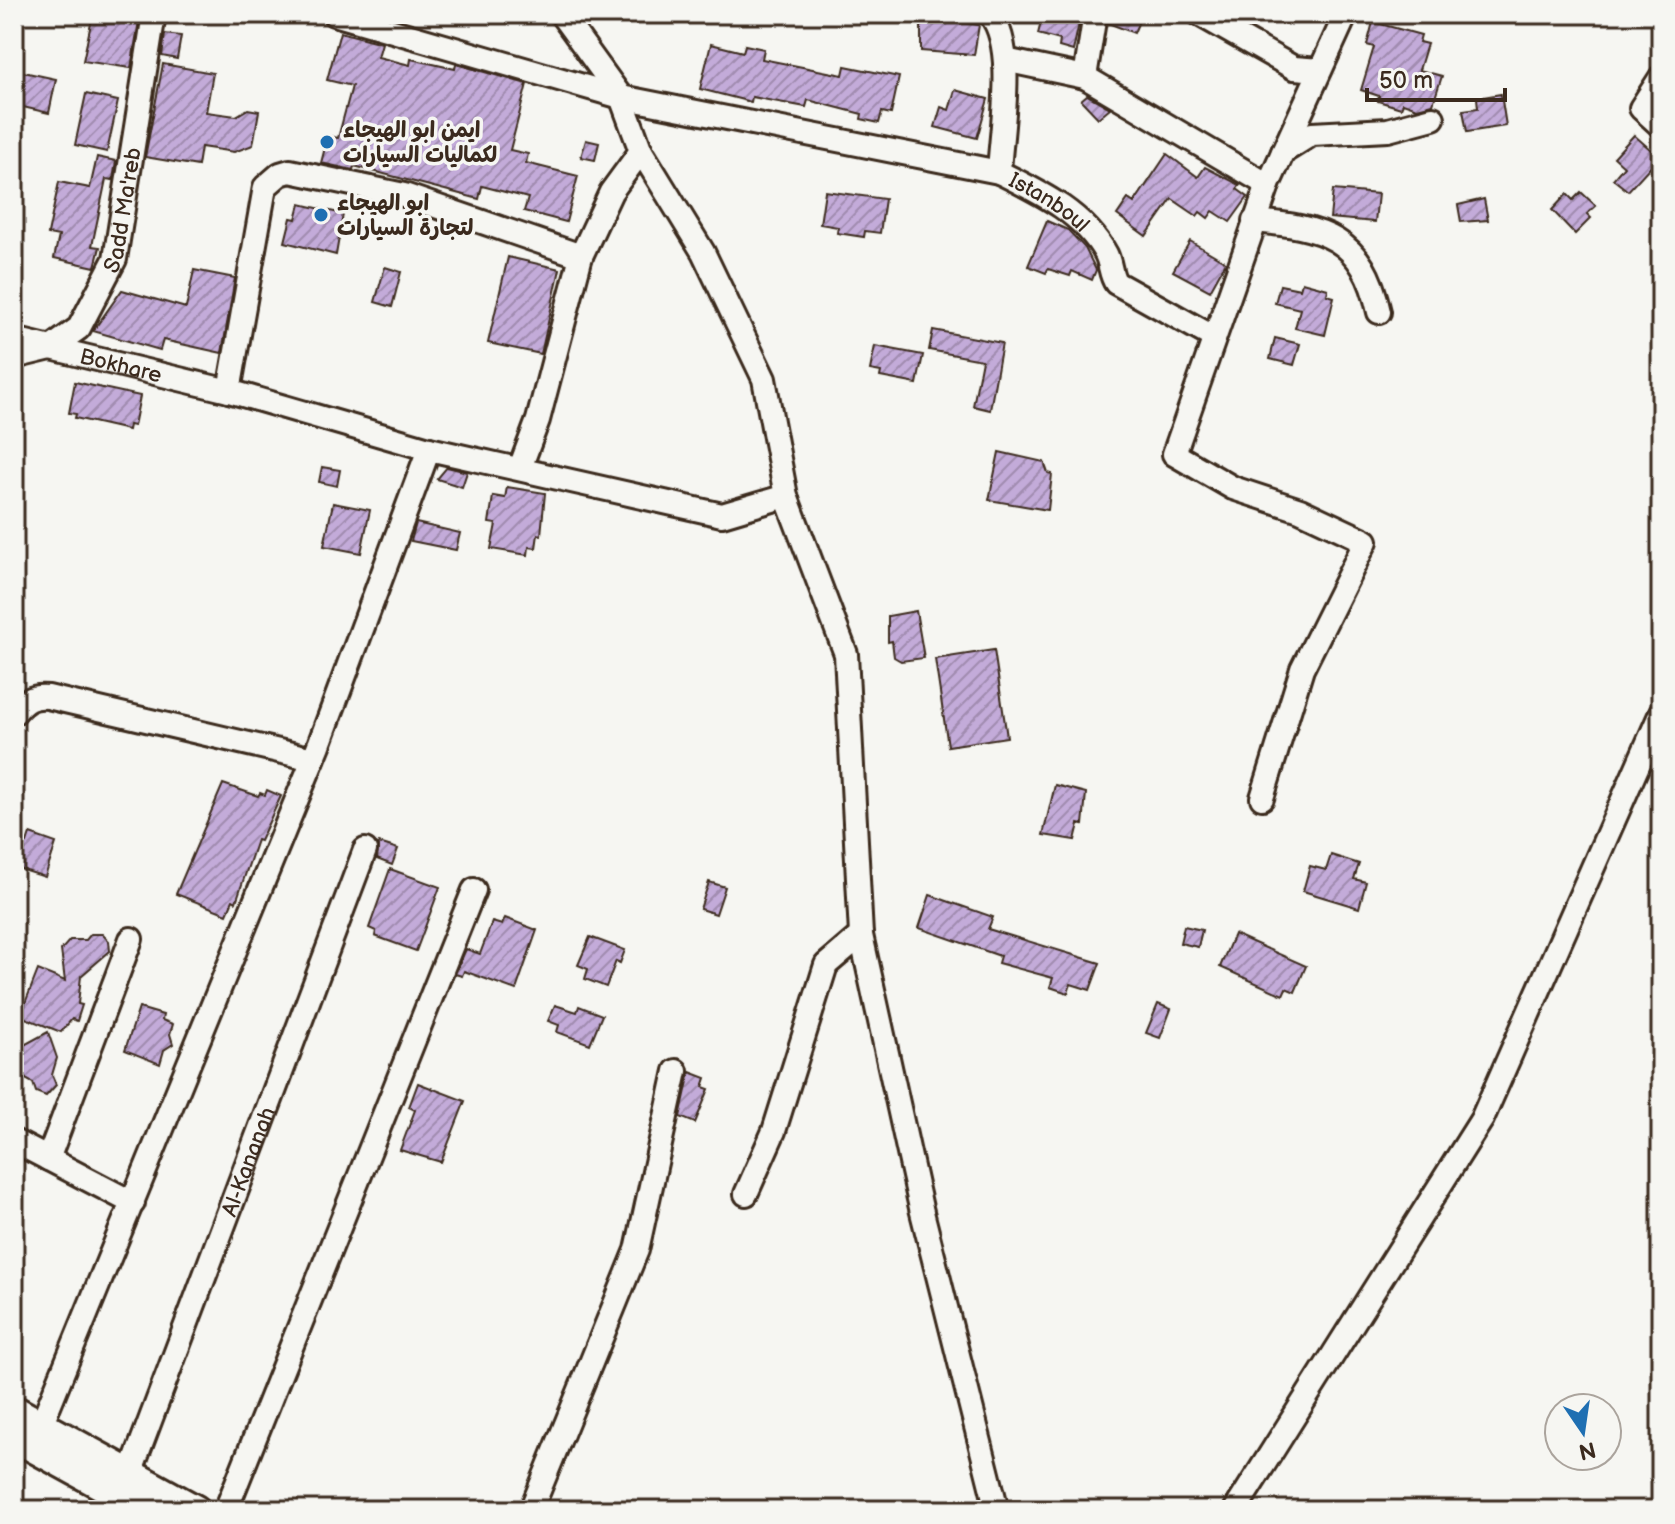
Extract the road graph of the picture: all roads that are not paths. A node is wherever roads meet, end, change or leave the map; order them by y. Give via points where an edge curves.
1 (154, 14) edge
2 (334, 14) edge
3 (561, 14) edge
4 (990, 14) edge
5 (1095, 14) edge
6 (1199, 14) edge
7 (1346, 14) edge
8 (1005, 60) junction
9 (1320, 70) junction
10 (1085, 77) junction
11 (1661, 77) edge
12 (621, 97) junction
13 (1433, 118) dead end
14 (1661, 126) edge
15 (641, 151) junction
16 (1283, 152) junction
17 (999, 172) junction
18 (1268, 185) junction
19 (1254, 221) junction
20 (581, 256) junction
21 (1379, 312) dead end
22 (1213, 337) junction
23 (14, 339) edge
24 (51, 348) junction
25 (14, 357) edge
26 (229, 391) junction
27 (429, 449) junction
28 (520, 468) junction
29 (786, 496) junction
30 (14, 713) edge
31 (1661, 713) edge
32 (313, 759) junction
33 (1262, 798) dead end
34 (365, 850) dead end
35 (474, 890) dead end
36 (861, 935) junction
37 (131, 939) dead end
38 (676, 1071) dead end
39 (14, 1141) edge
40 (48, 1159) junction
41 (746, 1194) dead end
42 (133, 1203) junction
43 (14, 1410) edge
44 (41, 1425) junction
45 (14, 1437) edge
46 (130, 1474) junction
47 (147, 1510) edge
48 (196, 1510) edge
49 (226, 1510) edge
50 (531, 1510) edge
51 (997, 1510) edge
52 (1235, 1510) edge

1 - 24 street, Sadd Ma'reb via 115,259 79,328
2 - 12 street
3 - 12 street
4 - 8 street, Istanboul
5 - 10 street
6 - 9 street via 1294,68
7 - 9 street
8 - 10 street
8 - 17 street, Istanboul
9 - 16 street
10 - 18 street
11 - 14 street via 1641,108
12 - 15 street
12 - 17 street
13 - 16 street via 1388,130 1312,134
15 - 20 street via 611,192
15 - 29 street via 703,252 764,379
16 - 18 street
17 - 22 street, Istanboul via 1057,202 1083,225 1106,254 1116,283
18 - 19 street
19 - 21 street via 1290,224 1339,238 1361,260
19 - 22 street
20 - 26 street via 404,195 299,173 280,174 265,187
20 - 28 street via 538,420
22 - 33 street via 1174,454 1233,488 1300,510 1366,541 1302,669
23 - 24 street, Bokhare
24 - 25 street, Sadd Ma'reb
24 - 26 street, Bokhare
26 - 27 street, Bokhare
27 - 28 street, Bokhare
27 - 32 street
28 - 29 street, Bokhare via 722,515
29 - 36 street via 846,654
30 - 32 street via 36,696 48,697
31 - 52 street via 1482,1119
32 - 42 street
34 - 46 street, Al-Kananah
35 - 49 street
36 - 41 street via 826,965 774,1131
36 - 51 street via 921,1208
37 - 40 street
38 - 50 street via 637,1250
39 - 40 street
40 - 42 street
42 - 44 street
43 - 44 main road
44 - 46 main road
45 - 47 main road
46 - 48 main road

